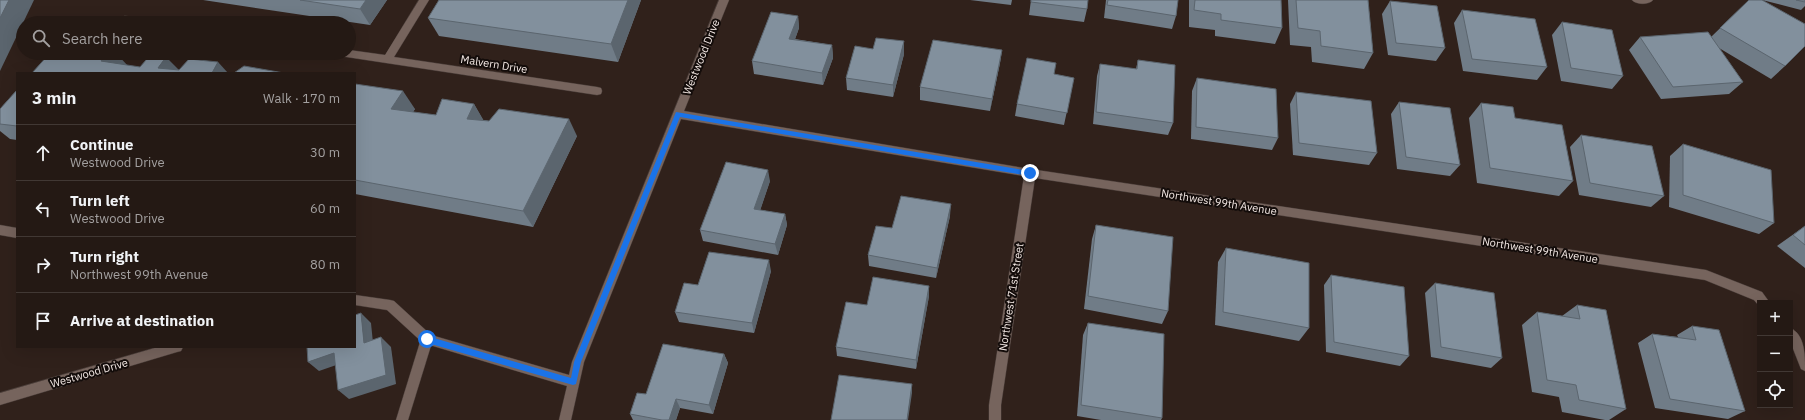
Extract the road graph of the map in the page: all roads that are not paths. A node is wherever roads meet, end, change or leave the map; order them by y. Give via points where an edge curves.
1 (424, 0) edge
2 (724, 0) edge
3 (1636, 0) edge
4 (1648, 0) edge
5 (356, 55) edge
6 (387, 60) junction
7 (597, 91) dead end
8 (678, 114) junction
9 (1030, 173) junction
10 (0, 230) edge
11 (16, 233) edge
12 (356, 300) edge
13 (1760, 300) edge
14 (1793, 335) edge
15 (427, 339) junction
16 (174, 348) edge
17 (1805, 365) edge
18 (573, 382) junction
19 (0, 399) edge
20 (402, 420) edge
21 (565, 420) edge
22 (995, 420) edge

1 - 6 street
2 - 8 street, Westwood Drive
3 - 4 street
5 - 6 street, Malvern Drive
6 - 7 street, Malvern Drive
8 - 9 street, Northwest 99th Avenue
8 - 18 street, Westwood Drive via 578,362
9 - 13 street, Northwest 99th Avenue via 1706,275
9 - 22 street, Northwest 71st Street via 995,405
10 - 11 street
12 - 15 street via 390,305
14 - 17 street
15 - 18 street
15 - 20 street
16 - 19 street, Westwood Drive
18 - 21 street, Westwood Drive

